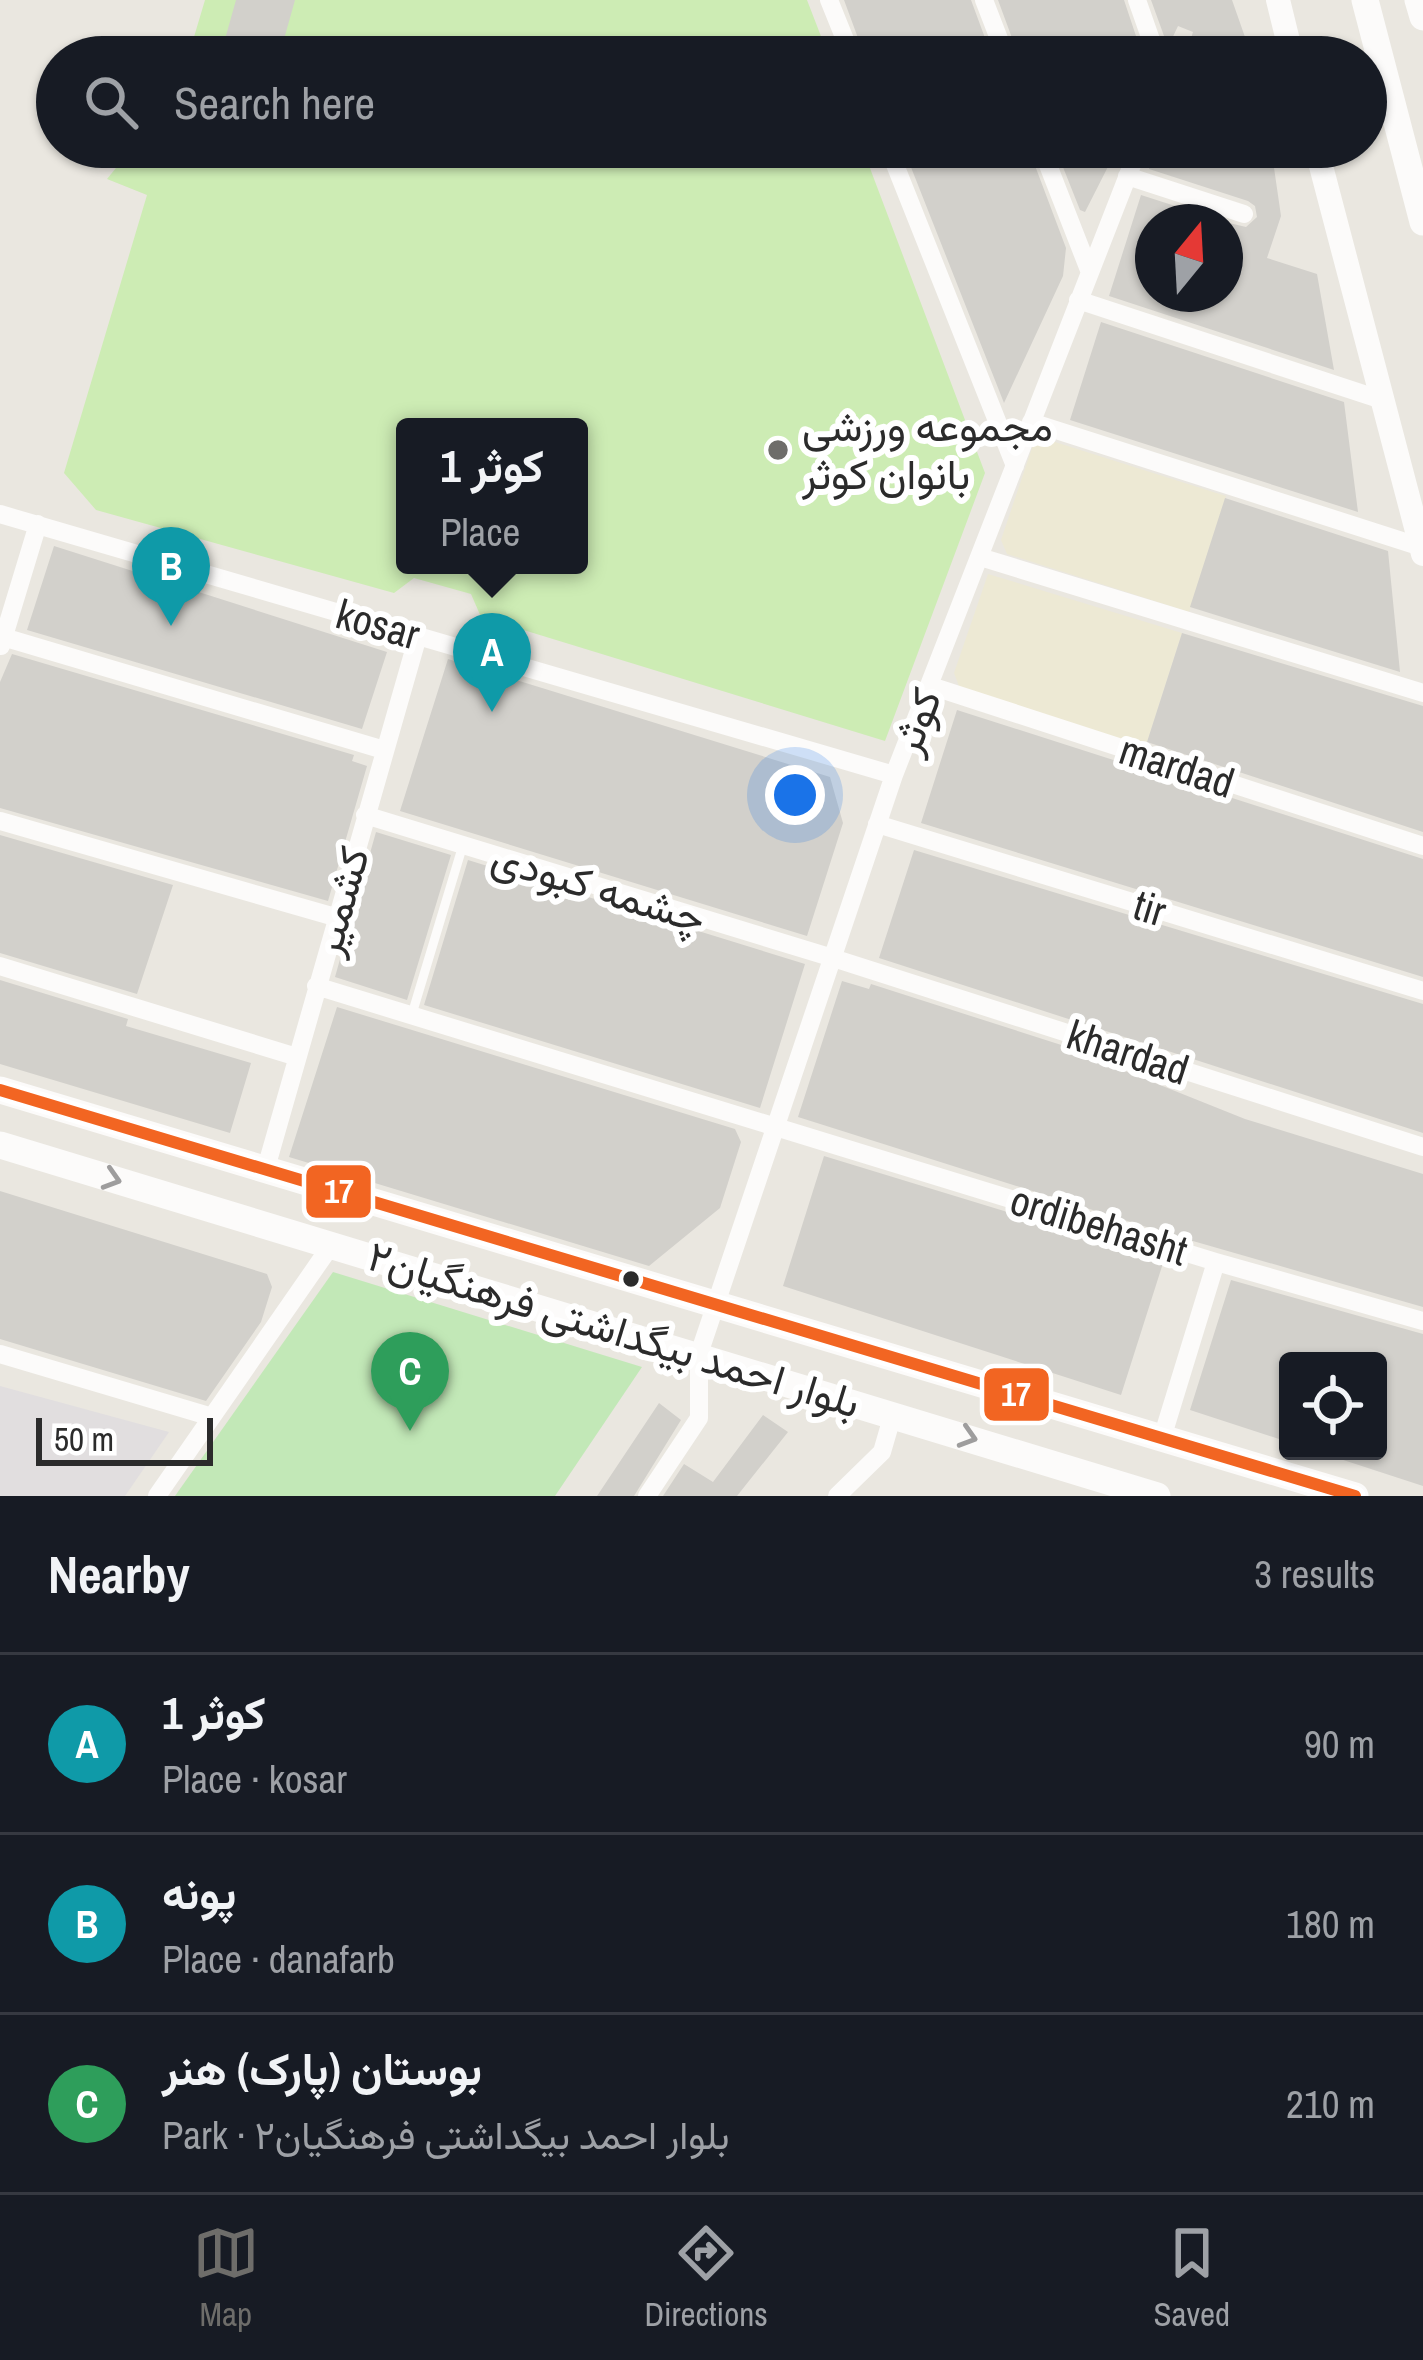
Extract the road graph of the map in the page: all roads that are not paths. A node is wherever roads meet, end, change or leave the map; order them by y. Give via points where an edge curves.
1 (829, 0) edge
2 (984, 0) edge
3 (1137, 0) edge
4 (1278, 0) edge
5 (1365, 0) edge
6 (1418, 0) edge
7 (1423, 17) edge
8 (844, 36) edge
9 (998, 36) edge
10 (1150, 36) edge
11 (1287, 36) edge
12 (1374, 36) edge
13 (1387, 84) edge
14 (896, 168) edge
15 (1049, 168) edge
16 (1130, 168) edge
17 (1321, 168) edge
18 (1127, 176) junction
19 (1244, 214) dead end
20 (1423, 222) edge
21 (1089, 271) junction
22 (1078, 300) junction
23 (1382, 400) junction
24 (1031, 422) junction
25 (1015, 466) junction
26 (0, 514) edge
27 (38, 524) junction
28 (1422, 550) edge
29 (980, 557) junction
30 (418, 635) junction
31 (2, 642) edge
32 (931, 686) junction
33 (1423, 693) edge
34 (384, 750) junction
35 (894, 775) junction
36 (365, 815) junction
37 (0, 821) edge
38 (877, 824) junction
39 (463, 845) junction
40 (1423, 846) edge
41 (335, 917) junction
42 (833, 958) junction
43 (0, 967) edge
44 (316, 986) junction
45 (1423, 992) edge
46 (412, 1015) junction
47 (297, 1057) junction
48 (0, 1090) edge
49 (776, 1124) junction
50 (0, 1145) edge
51 (1423, 1147) edge
52 (266, 1168) junction
53 (332, 1244) junction
54 (1216, 1262) junction
55 (715, 1304) junction
56 (1423, 1322) edge
57 (0, 1354) edge
58 (699, 1354) junction
59 (893, 1414) junction
60 (212, 1417) junction
61 (1162, 1438) junction
62 (157, 1496) edge
63 (647, 1496) edge
64 (837, 1496) edge
65 (1157, 1496) edge
66 (1355, 1496) edge

1 - 8 street
2 - 9 street
3 - 10 street
4 - 11 street
5 - 12 main road
6 - 7 main road
13 - 20 main road
14 - 25 street
15 - 21 street
16 - 18 street, کوثر
17 - 23 street
18 - 19 street
18 - 21 street, کوثر
21 - 22 street, کوثر
22 - 23 street
22 - 24 street, کوثر
23 - 28 street
24 - 25 street, کوثر
24 - 28 street
25 - 29 street, کوثر
26 - 27 street, kosar
27 - 30 street, kosar
27 - 31 street
29 - 32 street, کوثر
29 - 33 street
30 - 34 street, کشمیر
30 - 35 street, kosar
31 - 34 street
32 - 35 street, کوثر
32 - 40 street, mardad
34 - 36 street, کشمیر
35 - 38 street, کوثر
36 - 39 street, چشمه کبودی
36 - 41 street, کشمیر
37 - 41 street
38 - 42 street, کوثر
38 - 45 street, tir
39 - 42 street, چشمه کبودی
39 - 46 lane
41 - 44 street, کشمیر
42 - 49 street, کوثر
42 - 51 street, khardad
43 - 47 street
44 - 46 street, ordibehasht
44 - 47 street, کشمیر
46 - 49 street, ordibehasht
47 - 52 street, کشمیر
48 - 52 main road, بلوار احمد بیگداشتی فرهنگیان۲
49 - 54 street, ordibehasht
49 - 55 street, کوثر
50 -> 53 main road, بلوار احمد بیگداشتی فرهنگیان۲
52 - 55 main road, بلوار احمد بیگداشتی فرهنگیان۲
53 - 58 main road, بلوار احمد بیگداشتی فرهنگیان۲
53 - 60 street
54 - 56 street, ordibehasht
54 - 61 street
55 - 58 street, کوثر
55 - 61 main road, بلوار احمد بیگداشتی فرهنگیان۲
57 - 60 street
58 - 59 main road, بلوار احمد بیگداشتی فرهنگیان۲
58 - 63 street, کوثر via 699,1418
59 - 64 street via 882,1452
59 -> 65 main road, بلوار احمد بیگداشتی فرهنگیان۲
60 - 62 street
61 - 66 main road, بلوار احمد بیگداشتی فرهنگیان۲

